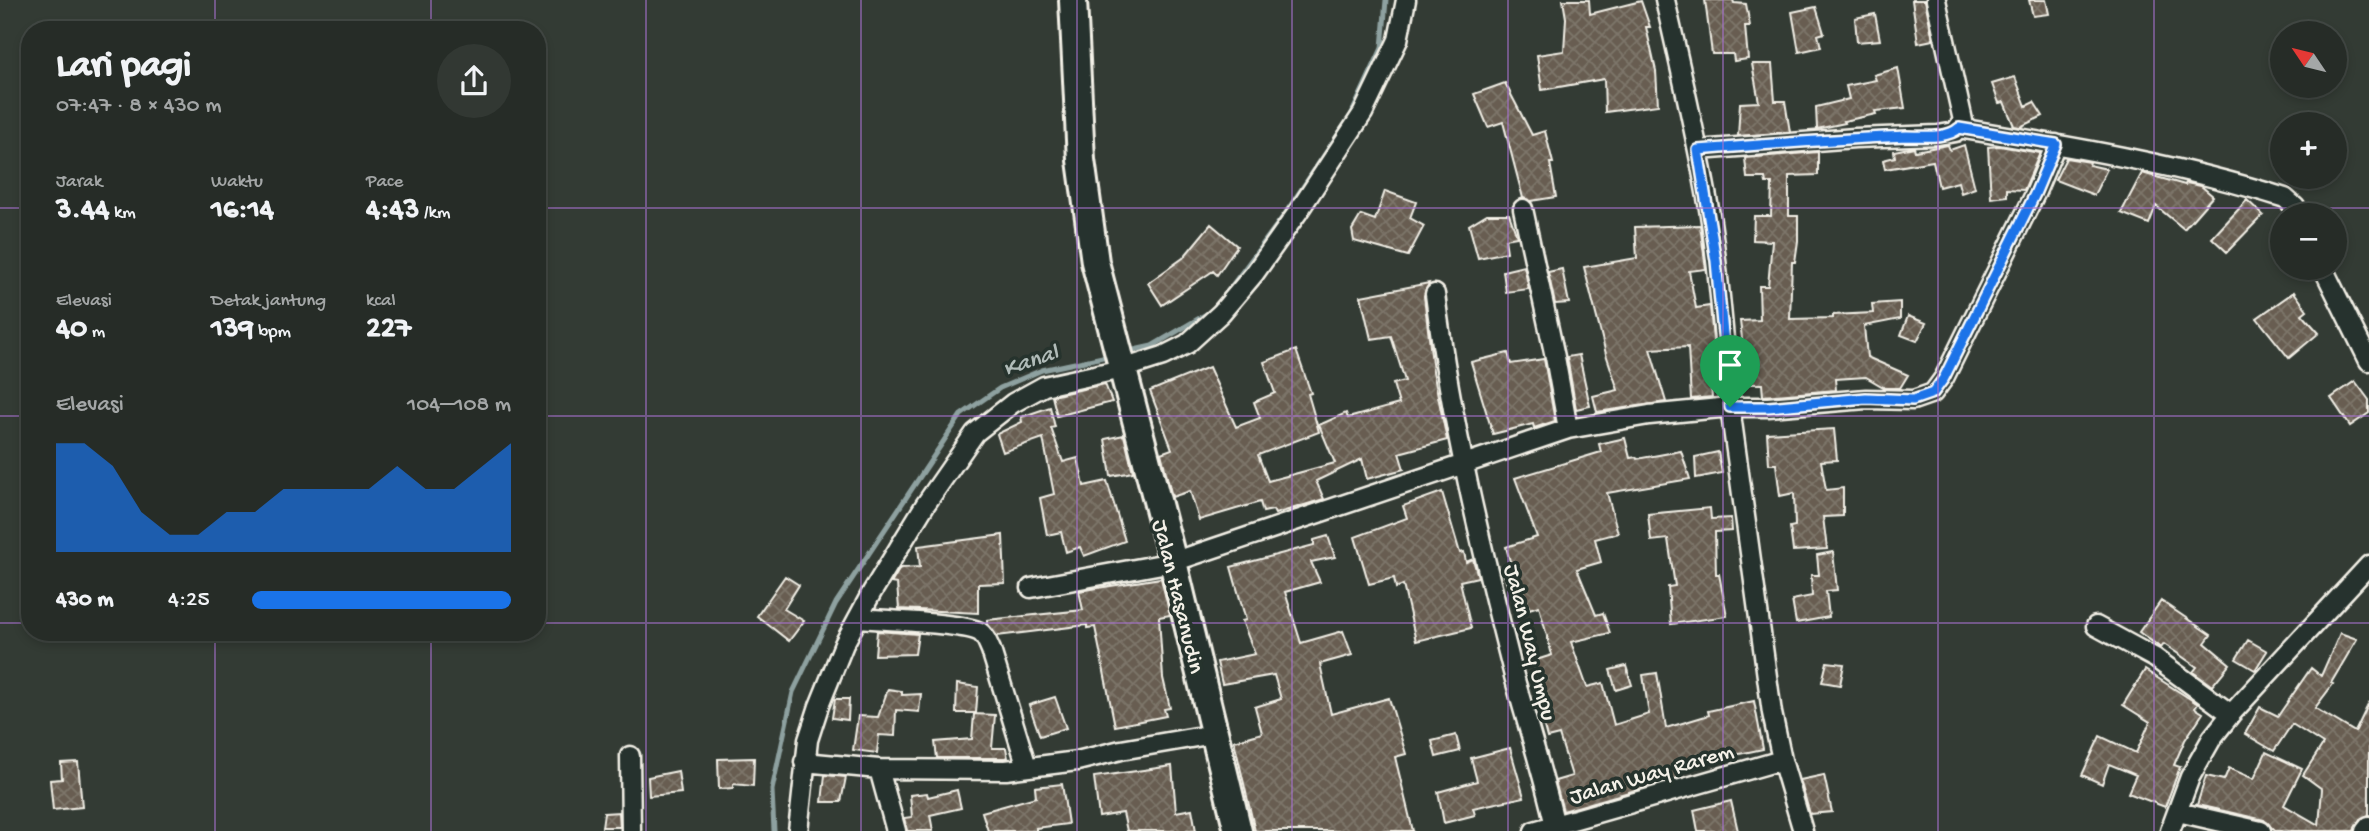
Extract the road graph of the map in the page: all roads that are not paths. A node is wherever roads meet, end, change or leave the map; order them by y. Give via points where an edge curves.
1 (1073, 0) edge
2 (1406, 0) edge
3 (1665, 0) edge
4 (1936, 0) edge
5 (1959, 128) junction
6 (2056, 144) junction
7 (1698, 150) junction
8 (2291, 203) edge
9 (1523, 209) dead end
10 (2329, 280) edge
11 (1435, 294) dead end
12 (2369, 361) edge
13 (1121, 366) junction
14 (1730, 407) junction
15 (1567, 429) junction
16 (1463, 464) junction
17 (1172, 562) junction
18 (2369, 565) edge
19 (1031, 588) dead end
20 (858, 618) junction
21 (2096, 626) dead end
22 (2231, 714) junction
23 (1214, 734) junction
24 (630, 756) dead end
25 (1782, 760) junction
26 (804, 762) junction
27 (1027, 767) junction
28 (878, 769) junction
29 (2178, 812) junction
30 (2369, 825) edge
31 (1555, 828) edge
32 (631, 831) edge
33 (798, 831) edge
34 (895, 831) edge
35 (1238, 831) edge
36 (1534, 831) edge
37 (1803, 831) edge
38 (2171, 831) edge
39 (2261, 831) edge
40 (2365, 831) edge

1 - 13 main road, Jalan Hasanudin via 1087,215
2 - 13 street via 1398,40 1363,113 1254,274 1187,344 1163,356
3 - 7 street
4 - 5 street via 1962,116
5 - 6 street
5 - 7 street via 1938,135
6 - 8 street via 2192,172
6 - 14 street via 1933,393 1913,400 1866,398
7 - 14 street via 1716,261
9 - 15 street
10 - 12 street
11 - 16 street, Jalan Way Umpu
13 - 17 main road, Jalan Hasanudin
13 - 20 street via 1044,386 980,428 925,505
14 - 15 street
14 - 25 street
15 - 16 street
16 - 17 street
16 - 31 street, Jalan Way Umpu
17 - 19 street
17 - 23 main road, Jalan Hasanudin
18 - 22 street
20 - 26 street via 819,706
20 - 27 street via 956,626 985,636
21 - 22 street via 2155,658
22 - 29 street via 2190,778
23 - 27 street
23 - 35 main road, Jalan Hasanudin
24 - 32 street
25 - 31 street, Jalan Way Rarem
25 - 37 street
26 - 28 street
26 - 33 street
27 - 28 street
28 - 34 street
29 - 38 street
29 - 39 street
30 - 40 street
31 - 36 street, Jalan Way Rarem

